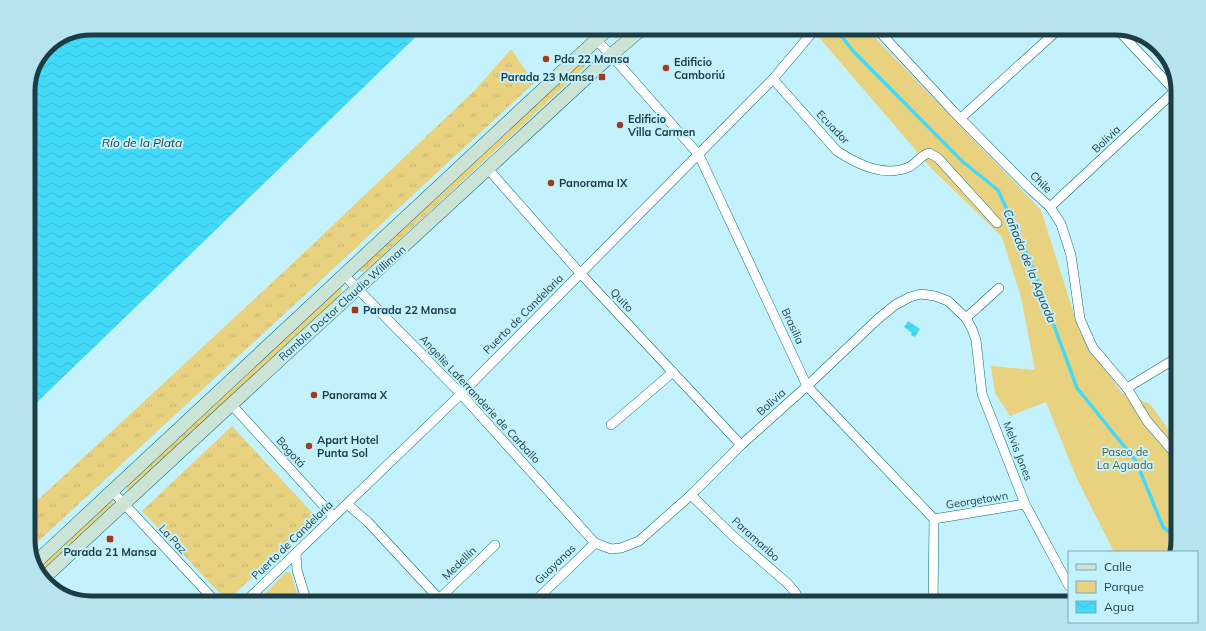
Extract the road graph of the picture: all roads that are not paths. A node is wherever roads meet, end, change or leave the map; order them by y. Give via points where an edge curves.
1 (601, 35) edge
2 (635, 35) edge
3 (809, 35) edge
4 (883, 35) edge
5 (1052, 35) edge
6 (1124, 36) edge
7 (596, 40) junction
8 (611, 55) junction
9 (773, 79) junction
10 (1171, 84) edge
11 (1171, 96) edge
12 (961, 118) junction
13 (699, 155) junction
14 (488, 169) junction
15 (1050, 207) junction
16 (997, 223) dead end
17 (580, 273) junction
18 (344, 275) junction
19 (358, 288) junction
20 (999, 288) dead end
21 (966, 318) junction
22 (1171, 361) edge
23 (673, 372) junction
24 (807, 386) junction
25 (1127, 388) junction
26 (461, 394) junction
27 (231, 404) junction
28 (612, 425) dead end
29 (741, 445) junction
30 (1171, 449) edge
31 (112, 491) junction
32 (691, 495) junction
33 (124, 504) junction
34 (347, 504) junction
35 (1025, 504) junction
36 (333, 516) junction
37 (934, 519) junction
38 (595, 543) junction
39 (495, 544) dead end
40 (296, 553) junction
41 (38, 559) edge
42 (47, 575) edge
43 (1068, 584) edge
44 (210, 596) edge
45 (251, 596) edge
46 (305, 596) edge
47 (436, 596) edge
48 (446, 596) edge
49 (540, 596) edge
50 (797, 596) edge
51 (933, 596) edge

1 - 7 main road, Rambla Doctor Claudio Williman
2 - 8 main road, Rambla Doctor Claudio Williman
3 - 9 street, Puerto de Candelaria
4 - 12 street, Chile
5 - 12 street
6 - 10 street
7 - 8 street, Brasilia
7 - 18 main road, Rambla Doctor Claudio Williman
8 - 13 street, Brasilia
8 - 14 main road, Rambla Doctor Claudio Williman
9 - 13 street, Puerto de Candelaria
9 - 16 street, Ecuador via 837,151 860,164 884,171 910,166 923,154 929,153 938,158
11 - 15 street, Bolivia
12 - 15 street, Chile
13 - 17 street, Puerto de Candelaria
13 - 24 street, Brasilia
14 - 17 street, Quito
14 - 19 main road, Rambla Doctor Claudio Williman
15 - 25 street, Chile via 1061,224 1071,255 1080,320 1094,348
17 - 23 street, Quito
17 - 26 street, Puerto de Candelaria
18 - 19 street, Angelie Laferranderie de Carballo
18 - 31 main road, Rambla Doctor Claudio Williman
19 - 26 street, Angelie Laferranderie de Carballo
19 - 27 main road, Rambla Doctor Claudio Williman
20 - 21 street
21 - 24 street, Bolivia via 948,301 935,296 922,294 910,297 879,318
21 - 35 street, Melvis Jones via 976,340 982,394
22 - 25 street
23 - 28 street
23 - 29 street, Quito
24 - 29 street, Bolivia
24 - 37 street, Brasilia
25 - 30 street, Chile via 1147,421
26 - 34 street, Puerto de Candelaria
26 - 38 street, Angelie Laferranderie de Carballo
27 - 33 main road, Rambla Doctor Claudio Williman
27 - 36 street, Bogotá
29 - 32 street, Bolivia
31 - 33 street, La Paz
31 - 41 main road, Rambla Doctor Claudio Williman
32 - 38 street, Bolivia via 640,542 611,549
32 - 50 street, Paramaribo via 787,583
33 - 42 main road, Rambla Doctor Claudio Williman
33 - 44 street, La Paz
34 - 36 street, Puerto de Candelaria
34 - 47 street via 368,522
35 - 37 street, Georgetown
35 - 43 street, Melvis Jones
36 - 40 street, Puerto de Candelaria
37 - 51 street
38 - 49 street, Guayanas
39 - 48 street, Medellín
40 - 45 street, Puerto de Candelaria
40 - 46 street via 297,570

